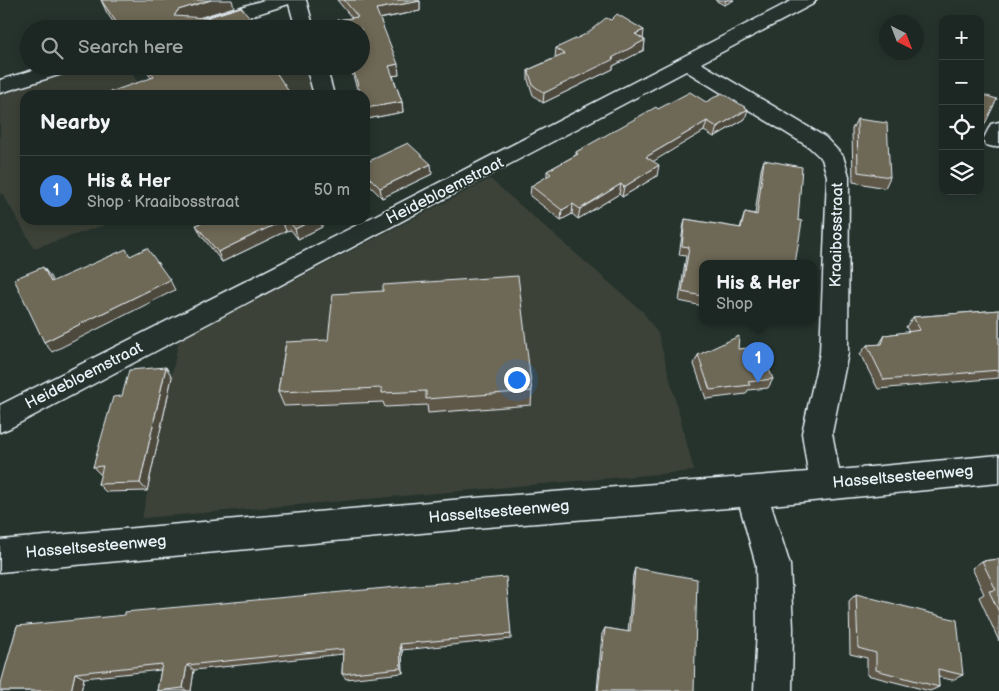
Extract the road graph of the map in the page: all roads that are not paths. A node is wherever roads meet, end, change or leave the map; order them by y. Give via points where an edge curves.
1 (283, 0) edge
2 (297, 0) edge
3 (807, 0) edge
4 (219, 20) edge
5 (303, 20) edge
6 (688, 64) junction
7 (39, 75) edge
8 (318, 75) edge
9 (0, 87) edge
10 (323, 90) edge
11 (370, 222) edge
12 (360, 227) edge
13 (0, 419) edge
14 (999, 469) edge
15 (826, 484) junction
16 (751, 492) junction
17 (0, 556) edge
18 (773, 691) edge

1 - 4 street
2 - 5 street
3 - 6 street, Heidebloemstraat
6 - 11 street, Heidebloemstraat
6 - 15 street, Kraaibosstraat via 817,142 832,156 838,176 834,353 816,433
7 - 9 street
8 - 10 street
12 - 13 street, Heidebloemstraat
14 - 15 street, Hasseltsesteenweg
15 - 16 street, Hasseltsesteenweg
16 - 17 street, Hasseltsesteenweg via 475,513
16 - 18 street via 773,565

